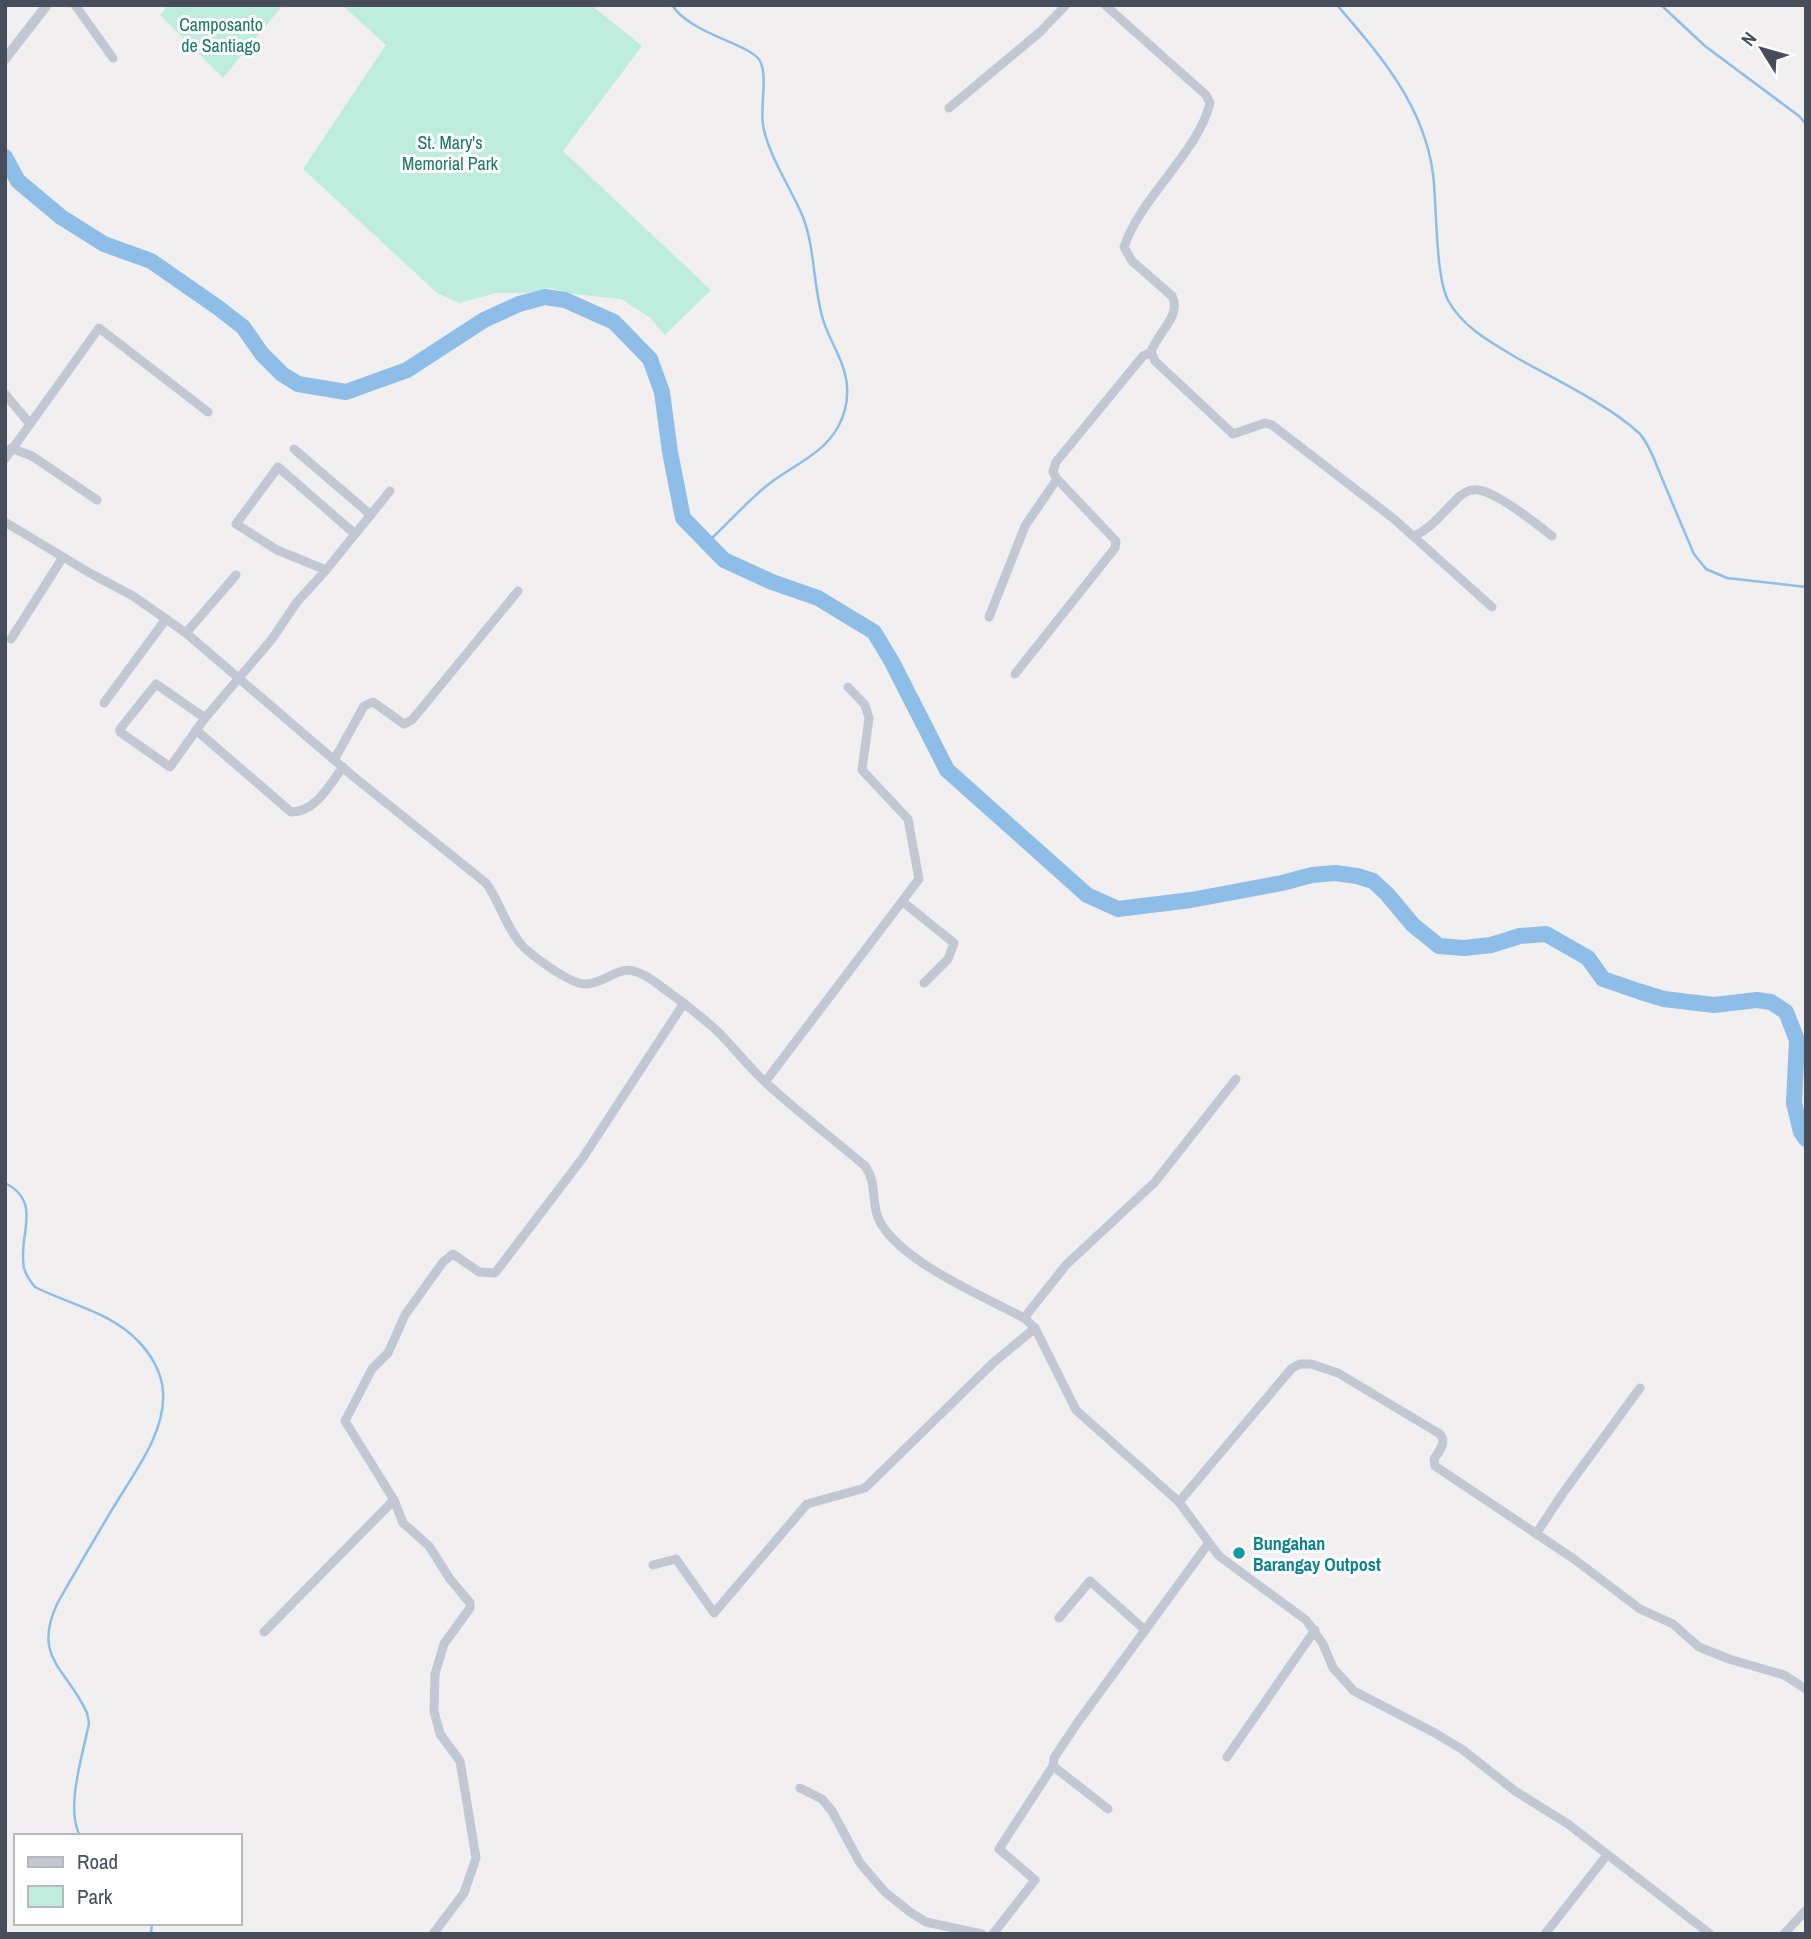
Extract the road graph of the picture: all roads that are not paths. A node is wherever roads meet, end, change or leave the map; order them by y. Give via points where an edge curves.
1 (47, 5) edge
2 (75, 5) edge
3 (1066, 5) edge
4 (1105, 5) edge
5 (113, 58) dead end
6 (5, 59) edge
7 (949, 108) dead end
8 (1151, 352) junction
9 (6, 397) edge
10 (208, 412) dead end
11 (30, 424) junction
12 (11, 448) junction
13 (294, 449) dead end
14 (5, 459) edge
15 (1057, 479) junction
16 (390, 491) dead end
17 (97, 500) dead end
18 (371, 515) junction
19 (5, 522) edge
20 (355, 534) junction
21 (1414, 536) junction
22 (1552, 536) dead end
23 (63, 557) junction
24 (326, 570) junction
25 (236, 575) dead end
26 (518, 591) dead end
27 (1492, 607) dead end
28 (989, 617) dead end
29 (166, 620) junction
30 (186, 633) junction
31 (11, 639) dead end
32 (1015, 674) dead end
33 (239, 678) junction
34 (848, 687) dead end
35 (104, 702) dead end
36 (205, 718) junction
37 (196, 730) junction
38 (334, 761) junction
39 (343, 768) junction
40 (904, 902) junction
41 (924, 982) dead end
42 (684, 1003) junction
43 (1236, 1079) dead end
44 (765, 1082) junction
45 (1024, 1318) junction
46 (1035, 1328) junction
47 (1640, 1388) dead end
48 (394, 1500) junction
49 (1179, 1502) junction
50 (1536, 1534) junction
51 (1208, 1544) junction
52 (653, 1565) dead end
53 (1059, 1618) dead end
54 (1145, 1630) junction
55 (1315, 1630) junction
56 (264, 1632) dead end
57 (1806, 1689) edge
58 (1227, 1757) dead end
59 (1053, 1766) junction
60 (800, 1788) dead end
61 (1108, 1810) dead end
62 (1607, 1855) junction
63 (1806, 1910) edge
64 (433, 1934) edge
65 (982, 1934) edge
66 (993, 1934) edge
67 (1545, 1934) edge
68 (1710, 1934) edge
69 (1784, 1934) edge

1 - 6 street
2 - 5 street
3 - 7 street
4 - 8 street via 1210,103 1199,131 1131,228 1124,247 1132,261 1176,304
8 - 15 street via 1056,462 1052,472
8 - 21 street via 1155,361 1233,434 1265,423 1272,425
9 - 11 street
10 - 11 street via 99,328
11 - 12 street
12 - 14 street
12 - 17 street via 32,456
13 - 18 street
15 - 28 street via 1025,526
15 - 32 street via 1116,541 1115,548
16 - 18 street
18 - 20 street
19 - 23 street
20 - 24 street
20 - 24 street via 278,467 236,524 277,550
21 - 22 street via 1430,527 1466,491 1480,490 1521,511
21 - 27 street
23 - 29 street
23 - 31 street
24 - 33 street
25 - 30 street
26 - 38 street via 412,720 404,724 373,702 364,706
29 - 30 street
29 - 35 street
30 - 33 street
33 - 36 street
33 - 38 street
34 - 40 street via 865,705 869,718 862,770 908,819 919,879
36 - 37 street
36 - 37 street via 156,684 120,732 170,767
37 - 39 street via 291,812 315,804
38 - 39 street
39 - 42 street via 485,883 519,943 567,978 588,984 617,971 639,972
40 - 41 street via 954,943 948,959
40 - 44 street
42 - 44 street
42 - 48 street via 582,1159 495,1273 479,1272 453,1254 405,1315 388,1353 372,1369 345,1421
43 - 45 street via 1155,1182 1066,1265
44 - 45 street via 870,1173 880,1221 900,1245 932,1269
45 - 46 street
46 - 49 street via 1076,1410
46 - 52 street via 865,1488 807,1504 714,1613 676,1559
47 - 50 street
48 - 56 street
48 - 64 street via 403,1523 429,1546 470,1603 444,1644 435,1674 434,1711 440,1734 460,1761 476,1858 464,1893
49 - 50 street via 1292,1368 1311,1364 1338,1373 1440,1434 1443,1445 1434,1460 1436,1466
49 - 51 street
50 - 57 street via 1699,1647 1784,1675
51 - 54 street
51 - 55 street
53 - 54 street via 1090,1580
54 - 59 street via 1078,1722
55 - 58 street
55 - 62 street via 1333,1668 1354,1691 1463,1750
59 - 61 street
59 - 66 street via 999,1849 1035,1880
60 - 65 street via 822,1799 860,1863 909,1912 926,1922
62 - 67 street
62 - 68 street
63 - 69 street

